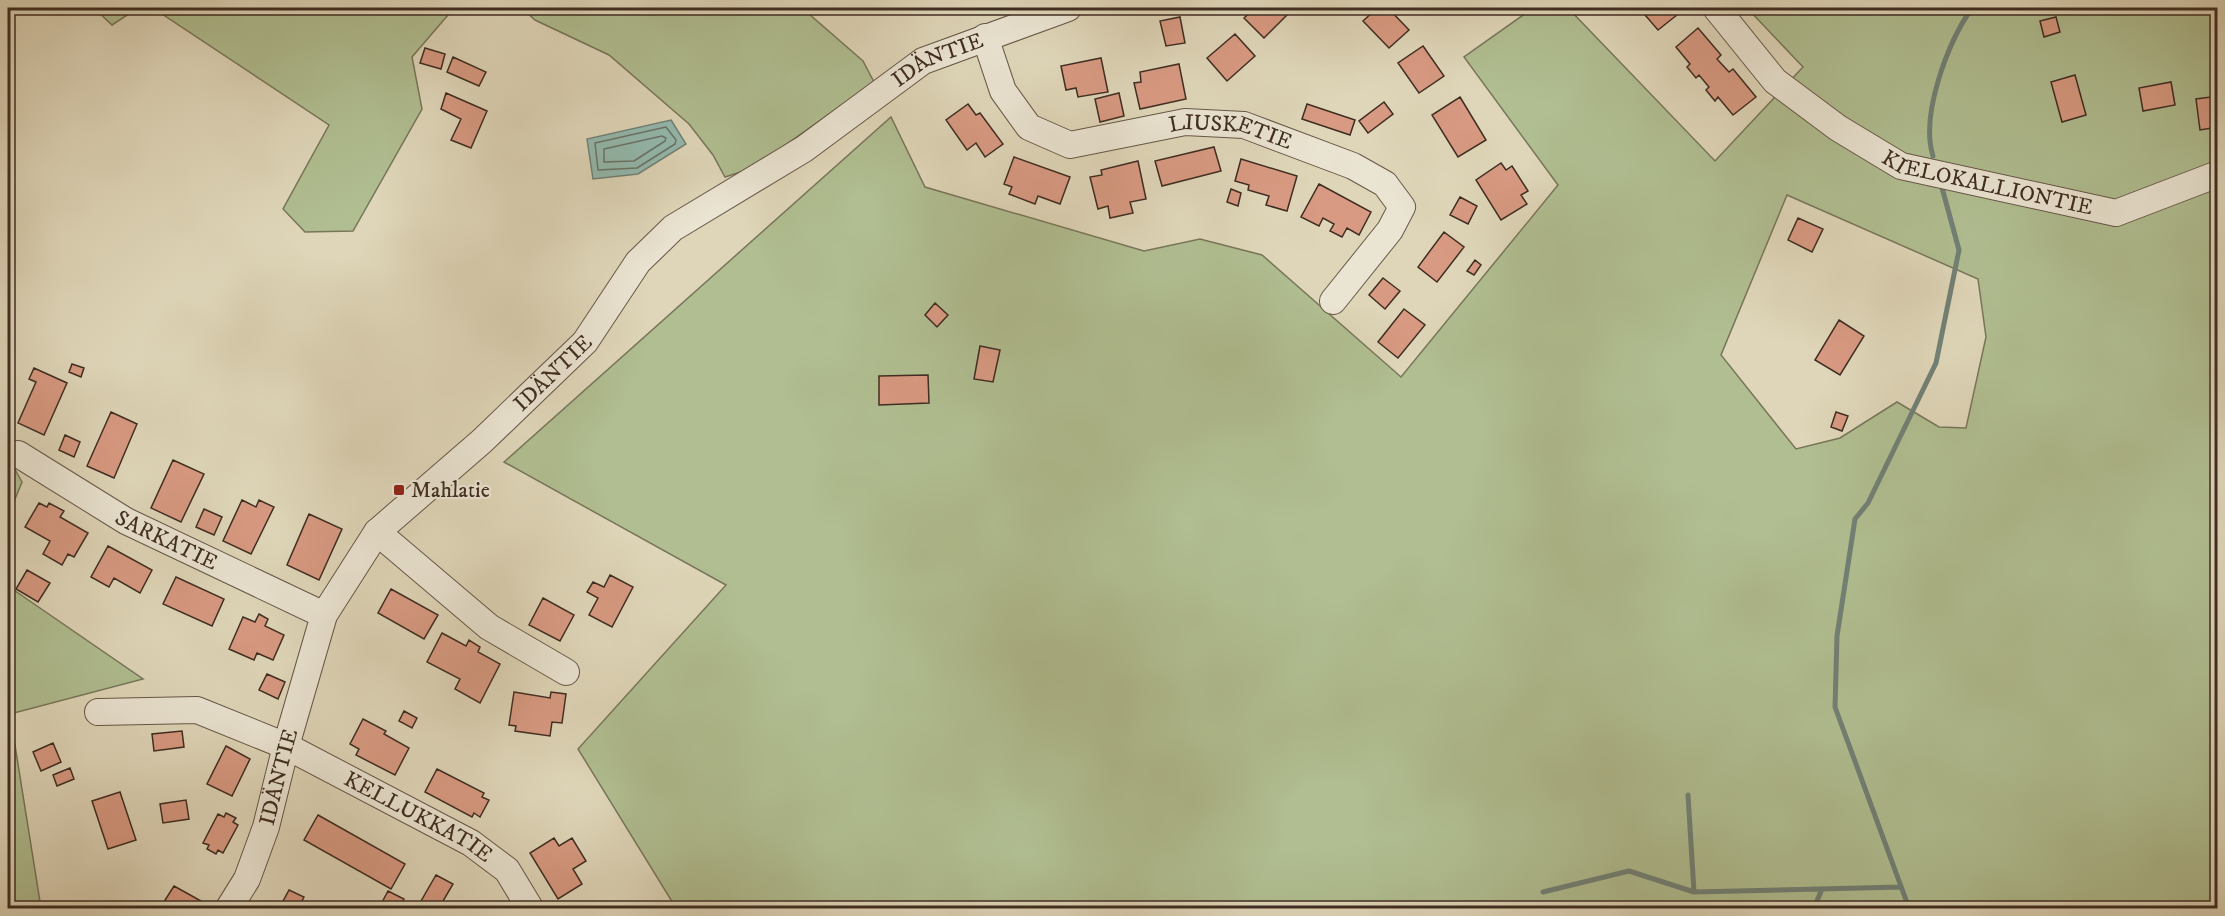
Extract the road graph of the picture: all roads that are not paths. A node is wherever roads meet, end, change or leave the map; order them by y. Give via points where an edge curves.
1 (1068, 8) edge
2 (1716, 8) edge
3 (985, 37) junction
4 (2217, 174) edge
5 (1333, 301) dead end
6 (18, 454) dead end
7 (377, 532) junction
8 (324, 615) junction
9 (566, 672) dead end
10 (98, 712) dead end
11 (286, 746) junction
12 (229, 909) edge
13 (530, 909) edge

1 - 3 street, IDÄNTIE
2 - 4 street, KIELOKALLIONTIE via 1775,81 1838,128 1901,166 2116,213
3 - 5 street, LIUSKETIE via 1003,91 1029,127 1070,145 1185,122 1244,125 1353,166 1385,184 1402,207 1390,230
3 - 7 street, IDÄNTIE via 923,61 804,149 673,228 638,262 585,342 482,441
6 - 8 street, SARKATIE via 126,521
7 - 8 street, IDÄNTIE
7 - 9 street via 489,627
8 - 11 street, IDÄNTIE
10 - 11 street, KELLUKKATIE via 197,710
11 - 12 street, IDÄNTIE via 266,827 246,879
11 - 13 street, KELLUKKATIE via 471,843 507,870

